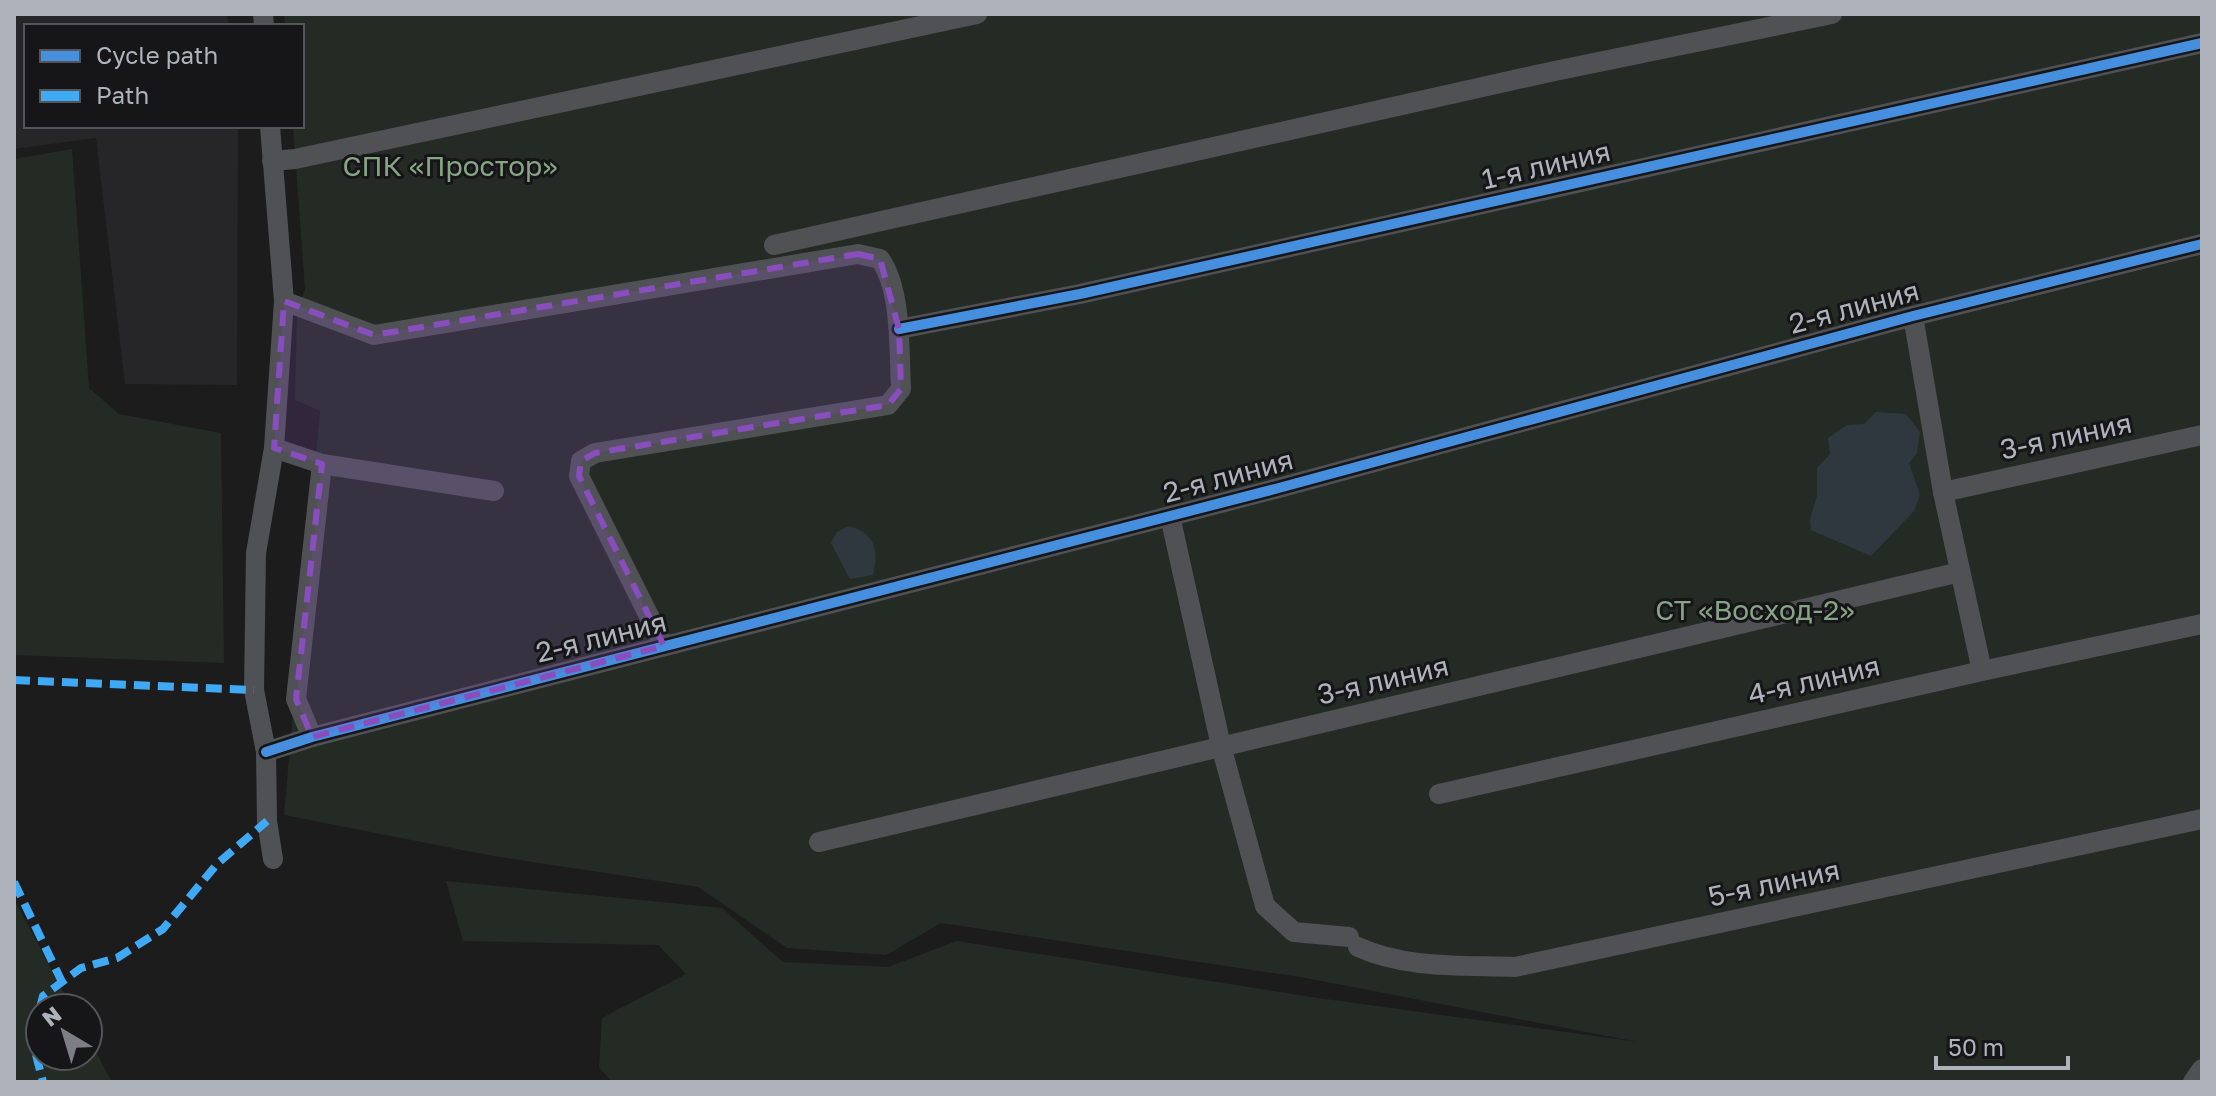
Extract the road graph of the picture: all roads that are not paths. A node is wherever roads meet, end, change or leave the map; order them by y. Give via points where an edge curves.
1 (977, 14) edge
2 (1832, 14) edge
3 (2202, 43) edge
4 (270, 128) edge
5 (272, 161) junction
6 (2202, 244) edge
7 (774, 245) dead end
8 (284, 301) junction
9 (1913, 316) junction
10 (899, 329) junction
11 (2202, 435) edge
12 (274, 448) junction
13 (322, 464) junction
14 (494, 491) dead end
15 (1943, 492) junction
16 (1170, 516) junction
17 (1960, 572) junction
18 (2202, 624) edge
19 (664, 646) junction
20 (1982, 671) junction
21 (312, 737) junction
22 (1221, 746) junction
23 (266, 752) junction
24 (1439, 794) dead end
25 (2202, 819) edge
26 (819, 842) dead end
27 (273, 859) dead end
28 (2202, 1069) edge
29 (2193, 1082) edge

1 - 5 street
2 - 7 street
3 - 10 street, 1-я линия via 1080,294
4 - 5 street
5 - 8 street
6 - 9 street, 2-я линия
8 - 10 street via 374,335 858,254 880,259 888,270
8 - 12 street
9 - 15 street
9 - 16 street, 2-я линия
10 - 19 street via 901,389 888,405 595,453 581,461 579,476
11 - 15 street, 3-я линия
12 - 13 street
12 - 23 street via 256,553 254,690
13 - 14 street
13 - 21 street via 296,699
15 - 17 street
16 - 19 street, 2-я линия
16 - 22 street, 5-я линия
17 - 20 street
17 - 22 street, 3-я линия
18 - 20 street, 4-я линия
19 - 21 street, 2-я линия
20 - 24 street, 4-я линия
21 - 23 street, 2-я линия
22 - 25 street, 5-я линия via 1265,906 1294,932 1353,942 1381,958 1437,965 1515,967
22 - 26 street, 3-я линия
23 - 27 street
28 - 29 street

